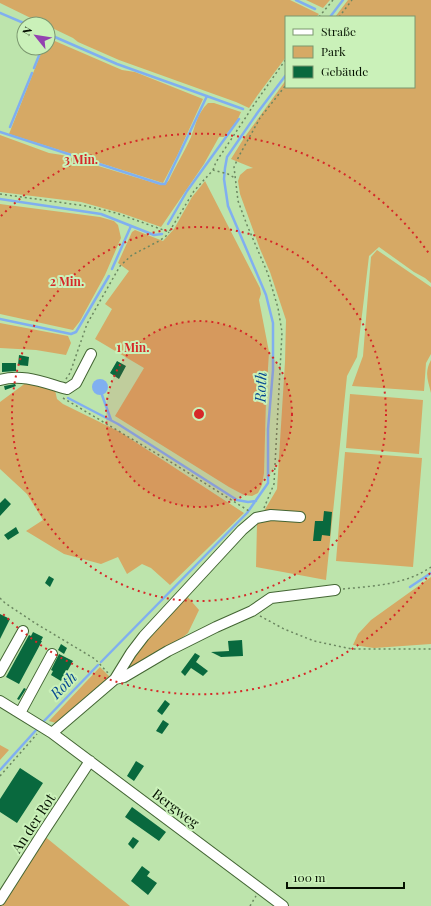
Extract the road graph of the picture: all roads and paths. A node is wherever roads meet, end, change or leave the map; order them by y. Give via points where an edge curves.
1 (333, 0) edge
2 (352, 0) edge
3 (321, 16) edge
4 (340, 16) edge
5 (285, 60) edge
6 (285, 86) edge
7 (213, 170) junction
8 (235, 178) junction
9 (0, 194) edge
10 (169, 232) junction
11 (92, 354) dead end
12 (0, 380) edge
13 (57, 386) junction
14 (254, 515) junction
15 (300, 517) dead end
16 (431, 568) edge
17 (335, 590) joint
18 (0, 598) edge
19 (252, 611) junction
20 (23, 631) dead end
21 (431, 649) edge
22 (52, 654) dead end
23 (0, 672) edge
24 (115, 680) junction
25 (0, 701) edge
26 (20, 713) junction
27 (48, 730) junction
28 (90, 762) junction
29 (0, 776) edge
30 (261, 890) junction
31 (0, 900) edge
32 (250, 906) edge
33 (283, 906) edge

1 - 3 path
2 - 4 path
5 - 7 path
6 - 8 path via 260,118 239,156 234,167
7 - 8 path
7 - 10 path via 194,191
8 - 14 path via 238,201 268,274 282,332 274,484 266,505
9 - 10 path via 86,206 116,213
10 - 13 path via 159,241 132,255 120,266 87,324 70,373 66,380
11 - 13 street via 76,383 67,389
12 - 13 street via 20,377
13 - 14 path via 58,394
14 - 15 street
14 - 24 street via 144,636
16 - 17 path via 419,576 386,585
17 - 19 street via 271,598
18 - 24 path via 35,623 95,659
19 - 21 path via 284,629 314,641 352,650
19 - 24 street via 168,651
20 - 23 street
22 - 26 street
24 - 27 street
25 - 26 street, Bergweg
26 - 27 street, Bergweg
27 - 28 street, Bergweg
27 - 29 path
28 - 30 street, Bergweg
28 - 31 street, An der Rot
30 - 32 path
30 - 33 street, Bergweg

